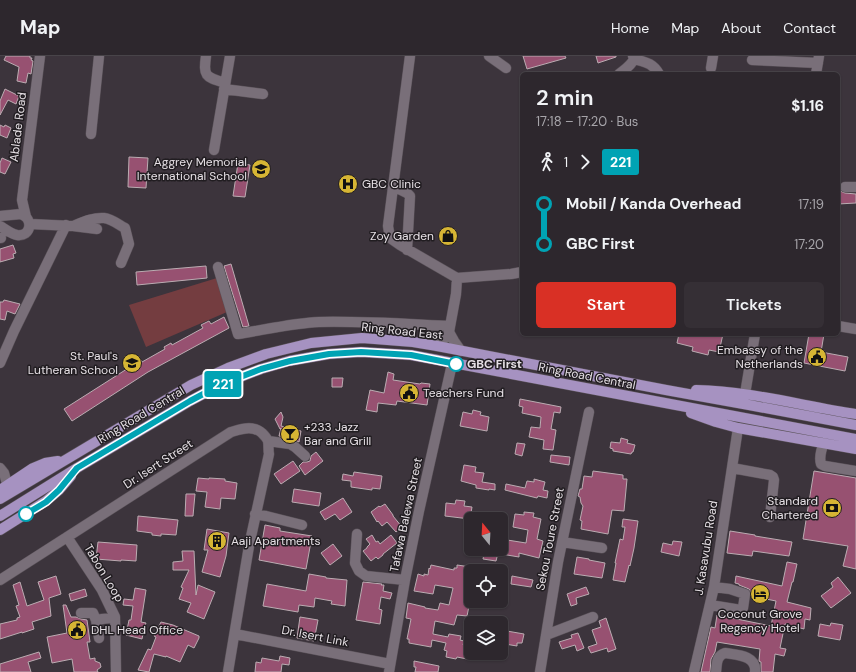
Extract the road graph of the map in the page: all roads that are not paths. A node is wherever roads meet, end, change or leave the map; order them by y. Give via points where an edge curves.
1 (40, 56) edge
2 (99, 56) edge
3 (206, 56) edge
4 (230, 56) edge
5 (410, 56) edge
6 (489, 56) edge
7 (713, 56) edge
8 (633, 58) edge
9 (752, 60) dead end
10 (819, 60) edge
11 (506, 68) dead end
12 (711, 68) dead end
13 (622, 72) edge
14 (655, 72) edge
15 (816, 72) edge
16 (224, 86) junction
17 (263, 94) dead end
18 (91, 134) dead end
19 (214, 150) dead end
20 (393, 186) junction
21 (856, 186) edge
22 (845, 187) dead end
23 (22, 200) junction
24 (12, 215) junction
25 (0, 216) edge
26 (28, 220) junction
27 (69, 225) junction
28 (0, 226) edge
29 (97, 229) dead end
30 (407, 250) junction
31 (122, 263) dead end
32 (218, 267) dead end
33 (520, 272) edge
34 (457, 278) junction
35 (840, 326) edge
36 (450, 329) junction
37 (856, 329) edge
38 (755, 336) edge
39 (437, 346) junction
40 (461, 351) junction
41 (518, 362) junction
42 (0, 363) edge
43 (452, 364) junction
44 (515, 375) junction
45 (666, 390) junction
46 (745, 394) junction
47 (661, 403) junction
48 (590, 412) dead end
49 (856, 414) edge
50 (856, 425) edge
51 (738, 428) junction
52 (856, 439) edge
53 (268, 441) junction
54 (824, 443) junction
55 (856, 449) edge
56 (305, 456) dead end
57 (64, 460) junction
58 (0, 468) edge
59 (77, 468) junction
60 (732, 468) junction
61 (856, 471) edge
62 (4, 487) edge
63 (0, 499) edge
64 (256, 514) junction
65 (0, 516) edge
66 (770, 517) dead end
67 (302, 525) dead end
68 (0, 530) edge
69 (357, 534) dead end
70 (67, 537) junction
71 (562, 542) junction
72 (602, 548) dead end
73 (0, 580) edge
74 (405, 580) junction
75 (714, 587) junction
76 (710, 605) junction
77 (81, 613) dead end
78 (115, 617) junction
79 (593, 617) dead end
80 (96, 620) junction
81 (235, 634) junction
82 (546, 635) junction
83 (99, 638) dead end
84 (390, 668) edge
85 (116, 672) edge
86 (228, 672) edge
87 (540, 672) edge
88 (694, 672) edge
89 (716, 672) edge
90 (755, 672) edge

1 - 23 street, Ablade Road
2 - 18 street
3 - 16 street via 205,73
4 - 16 street
5 - 20 street
6 - 11 street
7 - 12 street
8 - 13 street via 632,64
8 - 14 street via 650,63
9 - 10 street
10 - 15 street
16 - 17 street
16 - 19 street
20 - 30 street via 388,226 390,238
20 - 30 street via 410,196
21 - 22 street
23 - 24 street, Ablade Road
23 - 26 street, Ablade Road
24 - 25 street
24 - 26 street via 21,214
26 - 27 street
26 - 28 street via 27,232 19,235
27 - 29 street
27 - 31 street via 105,218 125,228 129,244
27 - 42 street
30 - 34 street
32 - 36 street via 238,334 318,322 378,322
33 - 34 street
34 - 36 street
35 - 37 street
36 - 39 street
36 - 40 street
38 - 46 street
39 - 40 main road, Ring Road East
39 - 57 main road, Ring Road East via 362,338 311,343 266,354 191,385
40 - 41 main road, Ring Road East
41 - 44 main road
41 - 45 main road, Ring Road East
43 - 44 main road, Ring Road Central
43 - 59 main road, Ring Road Central via 411,355 361,352 329,354 261,369 222,384 190,401
43 - 74 street, Tafawa Balewa Street
44 - 47 main road, Ring Road Central
45 - 46 main road via 715,390
45 - 50 main road
46 - 49 main road
47 - 51 main road, Ring Road Central
47 - 52 main road, Ring Road Central
48 - 71 street, Sekou Toure Street
51 - 54 main road, Ring Road Central
51 - 60 street, J. Kasavubu Road
53 - 56 street via 290,444
53 - 64 street via 269,454
53 - 70 street, Dr. Isert Street via 261,432 254,429 231,432
54 - 55 main road, Ring Road Central
54 - 61 street via 821,464
57 - 62 main road via 33,468
57 - 63 main road
58 - 62 street via 4,473
59 - 65 main road, Ring Road Central
59 - 68 main road via 46,502
60 - 66 street via 773,477
60 - 75 street, J. Kasavubu Road
64 - 67 street
64 - 81 street
69 - 74 street via 355,563 359,571 366,576
70 - 73 street, Dr. Isert Street
70 - 78 street, Tabon Loop via 102,590
71 - 72 street
71 - 82 street, Sekou Toure Street
74 - 84 street, Tafawa Balewa Street
75 - 76 street, J. Kasavubu Road
75 - 76 street via 745,594 743,608 741,610
76 - 88 street, J. Kasavubu Road
77 - 80 street via 93,613
78 - 80 street
78 - 85 street, Tabon Loop
79 - 82 street
80 - 83 street
81 - 84 street, Dr. Isert Link
81 - 86 street
82 - 87 street, Sekou Toure Street
89 - 90 street via 718,657 725,653 751,660

